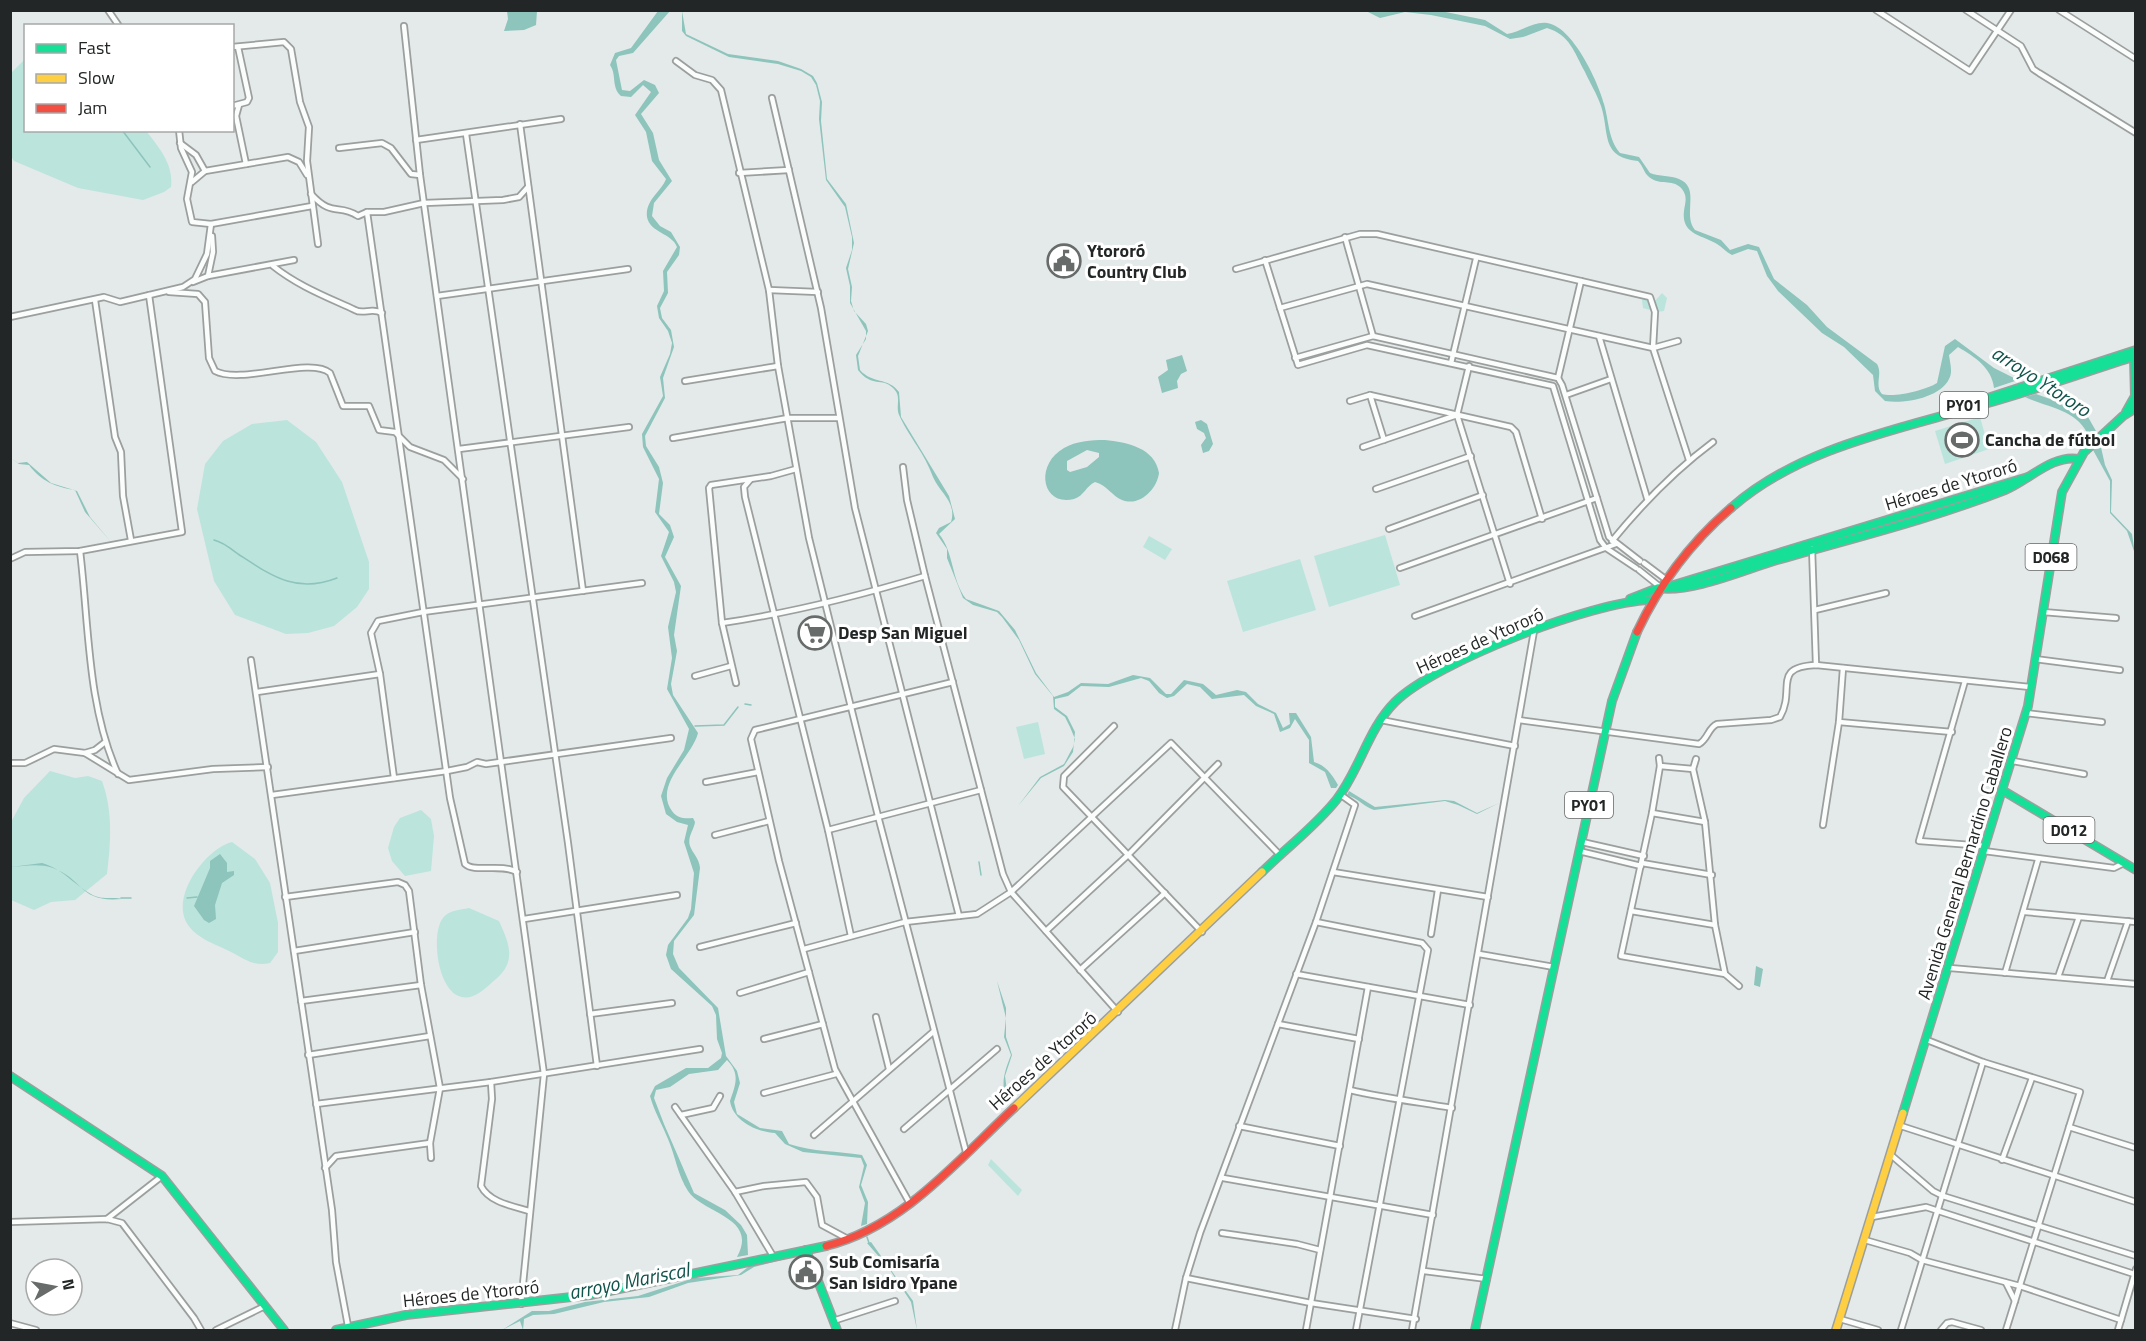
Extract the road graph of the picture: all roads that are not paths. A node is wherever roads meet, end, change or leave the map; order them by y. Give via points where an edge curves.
1 (108, 10) edge
2 (1876, 10) edge
3 (1966, 10) edge
4 (2011, 10) edge
5 (2059, 10) edge
6 (118, 24) edge
7 (404, 26) dead end
8 (1997, 30) junction
9 (235, 47) edge
10 (2136, 59) edge
11 (676, 61) dead end
12 (772, 98) dead end
13 (236, 106) edge
14 (561, 119) dead end
15 (520, 124) junction
16 (179, 132) edge
17 (2136, 133) edge
18 (466, 134) junction
19 (416, 140) junction
20 (180, 143) junction
21 (339, 148) dead end
22 (246, 164) junction
23 (789, 170) junction
24 (206, 171) junction
25 (739, 173) junction
26 (420, 175) junction
27 (310, 180) junction
28 (190, 184) junction
29 (528, 188) junction
30 (311, 193) junction
31 (519, 197) junction
32 (476, 202) junction
33 (424, 203) junction
34 (312, 206) junction
35 (531, 207) junction
36 (367, 212) junction
37 (358, 216) junction
38 (211, 224) junction
39 (369, 228) junction
40 (1345, 237) junction
41 (318, 244) dead end
42 (1476, 259) junction
43 (294, 260) dead end
44 (1265, 260) junction
45 (273, 266) junction
46 (628, 269) dead end
47 (1236, 269) dead end
48 (208, 276) junction
49 (1581, 281) junction
50 (192, 283) junction
51 (541, 283) junction
52 (1359, 285) junction
53 (488, 290) junction
54 (769, 290) junction
55 (170, 292) junction
56 (818, 292) junction
57 (148, 295) junction
58 (437, 296) junction
59 (95, 300) junction
60 (1465, 307) junction
61 (1280, 308) junction
62 (382, 313) junction
63 (10, 317) edge
64 (1569, 330) junction
65 (1373, 336) junction
66 (1599, 336) junction
67 (1678, 341) dead end
68 (1653, 348) junction
69 (2135, 353) edge
70 (1454, 355) junction
71 (1295, 358) junction
72 (1451, 363) junction
73 (778, 366) junction
74 (1469, 366) junction
75 (2135, 375) edge
76 (1556, 377) junction
77 (1611, 379) junction
78 (686, 381) dead end
79 (1562, 383) junction
80 (1552, 386) junction
81 (2135, 387) edge
82 (1370, 395) junction
83 (1566, 396) junction
84 (1350, 401) dead end
85 (2136, 408) edge
86 (1457, 415) junction
87 (2123, 416) junction
88 (788, 418) junction
89 (839, 418) junction
90 (628, 428) dead end
91 (398, 434) junction
92 (563, 436) junction
93 (673, 438) dead end
94 (1384, 440) junction
95 (510, 442) junction
96 (1713, 442) dead end
97 (1363, 447) dead end
98 (459, 449) junction
99 (1471, 456) junction
100 (2079, 459) junction
101 (1689, 460) junction
102 (903, 467) dead end
103 (796, 469) junction
104 (463, 479) junction
105 (750, 480) junction
106 (1376, 489) dead end
107 (1483, 495) junction
108 (1597, 498) junction
109 (1647, 498) junction
110 (1588, 502) junction
111 (1542, 519) junction
112 (1389, 529) dead end
113 (1495, 536) junction
114 (131, 540) junction
115 (1614, 542) junction
116 (1812, 546) junction
117 (1606, 548) junction
118 (80, 551) junction
119 (10, 559) edge
120 (1400, 568) dead end
121 (926, 576) junction
122 (1665, 578) junction
123 (642, 583) dead end
124 (1510, 584) junction
125 (1660, 587) junction
126 (877, 590) junction
127 (583, 591) junction
128 (1886, 593) dead end
129 (539, 597) junction
130 (531, 598) junction
131 (1628, 599) junction
132 (1650, 600) junction
133 (825, 604) junction
134 (479, 606) junction
135 (1815, 610) junction
136 (533, 611) junction
137 (423, 612) junction
138 (2043, 612) junction
139 (1644, 613) junction
140 (774, 616) junction
141 (1415, 616) dead end
142 (2116, 618) dead end
143 (722, 623) junction
144 (1534, 631) junction
145 (2035, 659) junction
146 (251, 660) dead end
147 (1816, 665) junction
148 (732, 666) junction
149 (1843, 668) junction
150 (2120, 670) dead end
151 (380, 674) junction
152 (695, 676) dead end
153 (1965, 681) junction
154 (954, 682) junction
155 (736, 683) dead end
156 (2030, 687) junction
157 (257, 692) junction
158 (902, 695) junction
159 (852, 708) junction
160 (2026, 713) junction
161 (801, 720) junction
162 (1381, 720) junction
163 (1519, 720) junction
164 (1839, 722) junction
165 (2102, 722) dead end
166 (1114, 726) dead end
167 (1952, 732) junction
168 (1604, 734) junction
169 (671, 738) dead end
170 (104, 743) junction
171 (1515, 746) junction
172 (85, 753) junction
173 (554, 755) junction
174 (1659, 758) dead end
175 (1696, 759) dead end
176 (2013, 761) junction
177 (502, 762) junction
178 (10, 763) edge
179 (1218, 764) dead end
180 (1660, 766) junction
181 (268, 767) junction
182 (1693, 770) junction
183 (447, 771) junction
184 (758, 772) junction
185 (2084, 774) dead end
186 (118, 775) junction
187 (1206, 777) junction
188 (394, 778) junction
189 (706, 782) dead end
190 (981, 790) junction
191 (2002, 790) junction
192 (1342, 793) junction
193 (272, 795) junction
194 (930, 801) junction
195 (1652, 813) junction
196 (878, 816) junction
197 (1090, 817) junction
198 (769, 821) junction
199 (1705, 822) junction
200 (1823, 825) dead end
201 (828, 830) junction
202 (715, 835) dead end
203 (1581, 842) junction
204 (1984, 849) junction
205 (1579, 851) junction
206 (1279, 854) junction
207 (1128, 855) junction
208 (1644, 856) junction
209 (2038, 860) junction
210 (2124, 863) junction
211 (1642, 864) junction
212 (2136, 870) edge
213 (518, 872) junction
214 (1333, 872) junction
215 (1712, 875) junction
216 (1438, 890) junction
217 (1011, 891) junction
218 (1165, 892) junction
219 (677, 895) dead end
220 (285, 897) junction
221 (1488, 897) junction
222 (576, 911) junction
223 (1631, 911) junction
224 (2025, 912) junction
225 (959, 916) junction
226 (2079, 917) junction
227 (524, 919) junction
228 (2128, 921) junction
229 (905, 922) junction
230 (1316, 922) junction
231 (2136, 922) edge
232 (796, 923) junction
233 (1714, 925) junction
234 (1046, 931) junction
235 (1202, 932) junction
236 (415, 933) junction
237 (1431, 934) dead end
238 (851, 936) junction
239 (700, 947) dead end
240 (804, 949) junction
241 (294, 951) junction
242 (1479, 954) junction
243 (1554, 966) junction
244 (1950, 968) junction
245 (1080, 970) junction
246 (809, 972) junction
247 (2005, 973) junction
248 (1296, 974) junction
249 (1725, 974) junction
250 (2058, 977) junction
251 (2107, 981) junction
252 (2136, 984) edge
253 (421, 985) junction
254 (1739, 986) dead end
255 (1368, 987) junction
256 (740, 993) dead end
257 (1420, 995) junction
258 (301, 1001) junction
259 (672, 1003) dead end
260 (1470, 1005) junction
261 (1119, 1013) junction
262 (590, 1014) junction
263 (876, 1017) dead end
264 (823, 1024) junction
265 (1278, 1024) junction
266 (933, 1032) junction
267 (430, 1036) junction
268 (764, 1039) dead end
269 (1359, 1039) junction
270 (1927, 1040) junction
271 (700, 1048) dead end
272 (997, 1049) dead end
273 (308, 1055) junction
274 (1983, 1062) junction
275 (597, 1066) junction
276 (889, 1070) junction
277 (544, 1074) junction
278 (836, 1074) junction
279 (10, 1076) edge
280 (2032, 1078) junction
281 (491, 1082) junction
282 (440, 1089) junction
283 (949, 1089) junction
284 (1350, 1090) junction
285 (764, 1093) dead end
286 (720, 1096) dead end
287 (852, 1101) junction
288 (1399, 1102) junction
289 (316, 1104) junction
290 (675, 1107) dead end
291 (1452, 1108) junction
292 (681, 1116) junction
293 (1900, 1125) junction
294 (1239, 1126) junction
295 (2069, 1127) junction
296 (904, 1129) dead end
297 (814, 1136) dead end
298 (430, 1143) junction
299 (1340, 1146) junction
300 (1957, 1146) junction
301 (2136, 1148) edge
302 (966, 1152) junction
303 (1891, 1155) junction
304 (431, 1158) dead end
305 (2002, 1160) junction
306 (324, 1168) junction
307 (162, 1176) junction
308 (2054, 1176) junction
309 (1222, 1178) junction
310 (735, 1192) junction
311 (1942, 1196) junction
312 (1330, 1197) junction
313 (909, 1202) junction
314 (2136, 1202) edge
315 (1382, 1206) junction
316 (1938, 1210) junction
317 (529, 1211) junction
318 (1433, 1215) junction
319 (1872, 1217) junction
320 (107, 1220) junction
321 (10, 1222) edge
322 (2038, 1225) junction
323 (1222, 1233) dead end
324 (848, 1239) junction
325 (1865, 1240) junction
326 (2033, 1241) junction
327 (806, 1250) junction
328 (1320, 1250) junction
329 (773, 1256) junction
330 (2136, 1256) edge
331 (1922, 1260) junction
332 (1424, 1271) junction
333 (2135, 1272) edge
334 (1185, 1278) junction
335 (1487, 1279) junction
336 (2006, 1283) junction
337 (2020, 1286) junction
338 (895, 1301) dead end
339 (2015, 1301) junction
340 (1311, 1303) junction
341 (521, 1304) junction
342 (262, 1307) junction
343 (1361, 1310) junction
344 (1416, 1319) junction
345 (1840, 1319) junction
346 (2121, 1320) junction
347 (833, 1321) junction
348 (10, 1323) edge
349 (348, 1326) junction
350 (36, 1330) edge
351 (201, 1330) edge
352 (216, 1330) edge
353 (284, 1330) edge
354 (336, 1330) edge
355 (837, 1330) edge
356 (1175, 1330) edge
357 (1306, 1330) edge
358 (1356, 1330) edge
359 (1412, 1330) edge
360 (1475, 1330) edge
361 (1836, 1330) edge
362 (1878, 1330) edge
363 (1901, 1330) edge
364 (1941, 1330) edge
365 (1981, 1330) edge
366 (2006, 1330) edge
367 (2118, 1330) edge

1 - 6 street
2 - 8 street via 1970,70
3 - 8 street
4 - 8 street
5 - 10 street
7 - 19 street
8 - 17 street via 2021,46 2038,73
9 - 13 street via 249,98
9 - 27 street via 284,42 291,49 300,102 309,127
11 - 25 street via 719,86
12 - 23 street
13 - 22 street
14 - 15 street
15 - 18 street
15 - 29 street
16 - 20 street
18 - 19 street
18 - 32 street
19 - 26 street
20 - 24 street via 196,155
20 - 28 street via 192,172
21 - 26 street via 382,143 391,148 411,174
22 - 24 street
22 - 27 street via 294,158
23 - 25 street
23 - 56 street
24 - 28 street
25 - 54 street
26 - 33 street
27 - 30 street
28 - 38 street via 189,219 195,224
29 - 31 street
29 - 35 street
30 - 34 street
30 - 37 street via 327,208
31 - 32 street
31 - 35 street
32 - 33 street
32 - 53 street
33 - 36 street via 384,213
33 - 58 street
34 - 38 street
34 - 41 street
35 - 51 street
36 - 37 street
36 - 39 street
37 - 39 street
38 - 48 street via 213,252
38 - 50 street via 208,250
39 - 62 street
40 - 42 street via 1377,234
40 - 44 street
40 - 52 street
42 - 49 street
42 - 60 street
43 - 45 street
44 - 47 street
44 - 61 street
45 - 48 street
45 - 62 street via 291,280 355,311 375,309
46 - 51 street
48 - 50 street
49 - 64 street
49 - 68 street via 1650,297 1655,312
50 - 55 street
51 - 53 street
51 - 92 street
52 - 60 street
52 - 61 street
52 - 65 street
53 - 58 street
53 - 95 street
54 - 56 street
54 - 73 street
55 - 57 street
55 - 91 street via 198,294 205,302 209,358 215,371 228,376 326,369 343,406 369,406 379,430
56 - 89 street
57 - 59 street via 120,302 104,297
57 - 114 street via 183,527 178,533
58 - 98 street
59 - 63 street
59 - 114 street via 115,436 121,452
60 - 64 street
60 - 70 street
61 - 71 street
62 - 91 street
64 - 66 street
64 - 76 street
65 - 70 street
65 - 71 street
66 - 68 street
66 - 77 street
67 - 68 street
68 - 101 street
69 - 75 main road, Avenida General Bernardino Caballero / D068
69 - 122 main road, PY01 via 1832,450 1787,470 1760,485 1700,534
70 - 72 street
70 - 76 street
71 - 72 street via 1298,365 1367,345
72 - 74 street
73 - 78 street
73 - 88 street
74 - 80 street
74 - 86 street
75 - 81 main road, Avenida General Bernardino Caballero / D068
76 - 79 street
76 - 80 street
77 - 83 street
77 - 109 street
79 - 80 street
79 - 83 street
80 - 110 street
81 - 87 main road, Avenida General Bernardino Caballero / D068 via 2133,401
82 - 84 street
82 - 86 street
82 - 94 street
83 - 108 street
85 - 87 main road, Avenida General Bernardino Caballero / D068
86 - 94 street
86 - 99 street
86 - 111 street via 1514,429
87 - 100 main road, Avenida General Bernardino Caballero / D068
88 - 89 street
88 - 93 street
88 - 103 street
89 - 126 street via 855,508
90 - 92 street
91 - 104 street via 410,447 444,460
91 - 137 street
92 - 95 street
92 - 127 street
94 - 97 street
95 - 98 street
95 - 130 street
96 - 101 street
98 - 104 street
99 - 106 street
99 - 107 street
100 - 116 main road, Héroes de Ytororó via 2068,458 2019,485
100 - 138 main road, Avenida General Bernardino Caballero / D068 via 2062,492
101 - 109 street
102 - 121 street
103 - 105 street
103 - 133 street
104 - 134 street
105 - 140 street via 743,490
105 - 143 street via 708,488
107 - 112 street
107 - 113 street
108 - 110 street
108 - 115 street
109 - 115 street
110 - 111 street
110 - 117 street
111 - 113 street
113 - 120 street
113 - 124 street
114 - 118 street
115 - 117 street
115 - 122 street
116 - 125 main road, Héroes de Ytororó via 1675,587
116 - 135 street
117 - 124 street
117 - 125 street
118 - 119 street via 25,552
118 - 170 street
121 - 126 street
121 - 154 street
122 - 125 main road, PY01
123 - 127 street
124 - 141 street
125 - 131 main road
125 - 132 main road, PY01
126 - 133 street
126 - 158 street
127 - 129 street
128 - 135 street
129 - 130 street
129 - 136 street
130 - 134 street
130 - 136 street
131 - 132 main road, Héroes de Ytororó
131 - 139 main road
131 - 144 main road, Héroes de Ytororó
132 - 139 main road, PY01
133 - 140 street
133 - 159 street
134 - 137 street
134 - 177 street
135 - 147 street
136 - 173 street
137 - 151 street via 378,621 373,626
137 - 183 street
138 - 142 street
138 - 145 main road, Avenida General Bernardino Caballero / D068
139 - 168 main road, PY01 via 1622,667
140 - 143 street
140 - 161 street
143 - 148 street
144 - 162 main road, Héroes de Ytororó via 1424,680 1403,694
144 - 163 street
145 - 150 street
145 - 156 main road, Avenida General Bernardino Caballero / D068
146 - 157 street
147 - 149 street
147 - 168 street via 1796,666 1790,671 1780,717 1717,724 1699,744
148 - 152 street
148 - 155 street
149 - 153 street
149 - 164 street
151 - 157 street
151 - 188 street
153 - 156 street
153 - 167 street
154 - 158 street
154 - 190 street
156 - 160 main road, Avenida General Bernardino Caballero / D068
157 - 181 street
158 - 159 street
158 - 194 street
159 - 161 street
159 - 196 street
160 - 165 street
160 - 176 main road, Avenida General Bernardino Caballero / D068
161 - 184 street via 755,730 751,740
161 - 201 street
162 - 171 street
162 - 192 main road, Héroes de Ytororó
163 - 168 street
163 - 171 street
164 - 167 street
164 - 200 street
166 - 197 street via 1082,756 1063,781 1063,787
167 - 204 street via 1919,841
168 - 203 main road, PY01
169 - 173 street
170 - 172 street
170 - 186 street
171 - 221 street
172 - 178 street via 54,749 25,763
172 - 186 street
173 - 177 street
173 - 222 street
174 - 180 street
175 - 182 street
176 - 185 street
176 - 191 main road, Avenida General Bernardino Caballero / D068
177 - 183 street via 477,762
177 - 213 street
179 - 187 street
180 - 182 street
180 - 195 street
181 - 186 street via 213,769 136,780
181 - 193 street
182 - 199 street
183 - 188 street
183 - 213 street via 465,864 471,868 501,866
184 - 189 street
184 - 198 street
187 - 197 street via 1174,745 1167,744
187 - 206 street
187 - 207 street
188 - 193 street
190 - 194 street
190 - 217 street
191 - 204 main road, Avenida General Bernardino Caballero / D068
191 - 210 main road, D012
192 - 206 main road, Héroes de Ytororó
192 - 214 street via 1355,805
193 - 220 street
194 - 196 street
194 - 225 street
195 - 199 street
195 - 208 street
196 - 201 street
196 - 229 street
197 - 207 street
197 - 217 street
198 - 202 street
198 - 232 street
199 - 215 street
201 - 238 street
203 - 205 main road, PY01
203 - 208 street
204 - 209 street
204 - 244 main road, Avenida General Bernardino Caballero / D068
205 - 211 street
205 - 243 main road, PY01
206 - 235 main road, Héroes de Ytororó
207 - 218 street
207 - 234 street
208 - 211 street
209 - 210 street via 2114,868
209 - 224 street
210 - 212 main road, D012
211 - 215 street
211 - 223 street
213 - 227 street
214 - 216 street
214 - 230 street
215 - 233 street
216 - 221 street
216 - 237 street
217 - 225 street via 984,911
217 - 234 street
218 - 235 street
218 - 245 street
219 - 222 street
220 - 236 street via 398,882 409,891
220 - 241 street
221 - 242 street
222 - 227 street
222 - 262 street
223 - 233 street
223 - 249 street via 1622,958
224 - 226 street
224 - 247 street
225 - 229 street
226 - 228 street
226 - 250 street
227 - 277 street
228 - 231 street
228 - 251 street
229 - 238 street
229 - 266 street
230 - 248 street
230 - 257 street via 1422,943 1428,950
232 - 239 street
232 - 240 street
233 - 249 street
234 - 245 street
235 - 261 main road, Héroes de Ytororó
236 - 241 street
236 - 253 street
238 - 240 street
240 - 246 street
241 - 258 street
242 - 243 street
242 - 260 street
243 - 335 main road, PY01
244 - 247 street
244 - 270 main road, Avenida General Bernardino Caballero / D068
245 - 261 street
246 - 256 street
246 - 264 street
247 - 250 street
248 - 255 street
248 - 265 street
249 - 254 street
250 - 251 street
251 - 252 street
253 - 258 street
253 - 267 street
255 - 257 street
255 - 269 street
257 - 260 street
257 - 288 street
258 - 273 street
259 - 262 street
260 - 291 street
261 - 302 main road, Héroes de Ytororó
262 - 275 street
263 - 276 street
264 - 268 street
264 - 278 street
265 - 269 street
265 - 294 street
266 - 276 street
266 - 283 street
267 - 273 street
267 - 282 street
269 - 284 street
270 - 274 street
270 - 293 main road, Avenida General Bernardino Caballero / D068
271 - 275 street
272 - 283 street
273 - 289 street
274 - 280 street
274 - 300 street
275 - 277 street
276 - 287 street
277 - 281 street
277 - 317 street
278 - 285 street
278 - 287 street
279 - 307 main road
280 - 295 street via 2080,1092
280 - 305 street
281 - 282 street
281 - 317 street via 481,1186 491,1198
282 - 289 street
282 - 298 street
283 - 296 street
283 - 302 street
284 - 288 street
284 - 299 street
286 - 292 street via 713,1107
287 - 297 street
287 - 313 street
288 - 291 street
288 - 315 street
289 - 306 street
290 - 292 street
291 - 318 street
292 - 310 street
293 - 300 street
293 - 303 main road, Avenida General Bernardino Caballero / D068
294 - 299 street
294 - 309 street
295 - 301 street
295 - 308 street
298 - 304 street
298 - 306 street via 336,1156
299 - 312 street
300 - 305 street
300 - 311 street
302 - 313 main road, Héroes de Ytororó
303 - 311 street
303 - 319 main road, Avenida General Bernardino Caballero / D068
305 - 308 street
306 - 349 street
307 - 320 street
307 - 342 main road
308 - 314 street
308 - 322 street
309 - 312 street
309 - 334 street
310 - 324 street via 806,1182 817,1197 822,1225
310 - 329 street
311 - 316 street
311 - 322 street
312 - 315 street
312 - 328 street
313 - 324 main road, Héroes de Ytororó via 879,1226
315 - 318 street
315 - 343 street
316 - 319 street via 1916,1207
316 - 326 street
316 - 331 street
317 - 341 street
318 - 332 street
319 - 325 main road, Avenida General Bernardino Caballero / D068
320 - 321 street
320 - 351 street via 117,1221 127,1229
322 - 326 street
322 - 330 street
323 - 328 street
324 - 327 main road, Héroes de Ytororó
325 - 331 street
325 - 345 main road, Avenida General Bernardino Caballero / D068
326 - 333 street
326 - 337 street
327 - 329 main road, Héroes de Ytororó
327 - 347 main road
328 - 340 street
329 - 341 main road, Héroes de Ytororó via 603,1293
331 - 336 street
331 - 363 street
332 - 335 street
332 - 344 street
333 - 346 street
334 - 340 street
334 - 356 street
335 - 360 main road, PY01
336 - 337 street
336 - 339 street
337 - 339 street
337 - 346 street
338 - 347 street
339 - 366 street
340 - 343 street
340 - 357 street
341 - 349 main road, Héroes de Ytororó
342 - 352 street
342 - 353 main road
343 - 344 street
343 - 358 street
344 - 359 street
345 - 361 main road, Avenida General Bernardino Caballero / D068
345 - 362 street
346 - 367 street
347 - 355 main road
348 - 350 street
349 - 354 main road, Héroes de Ytororó
364 - 365 street via 1952,1322

